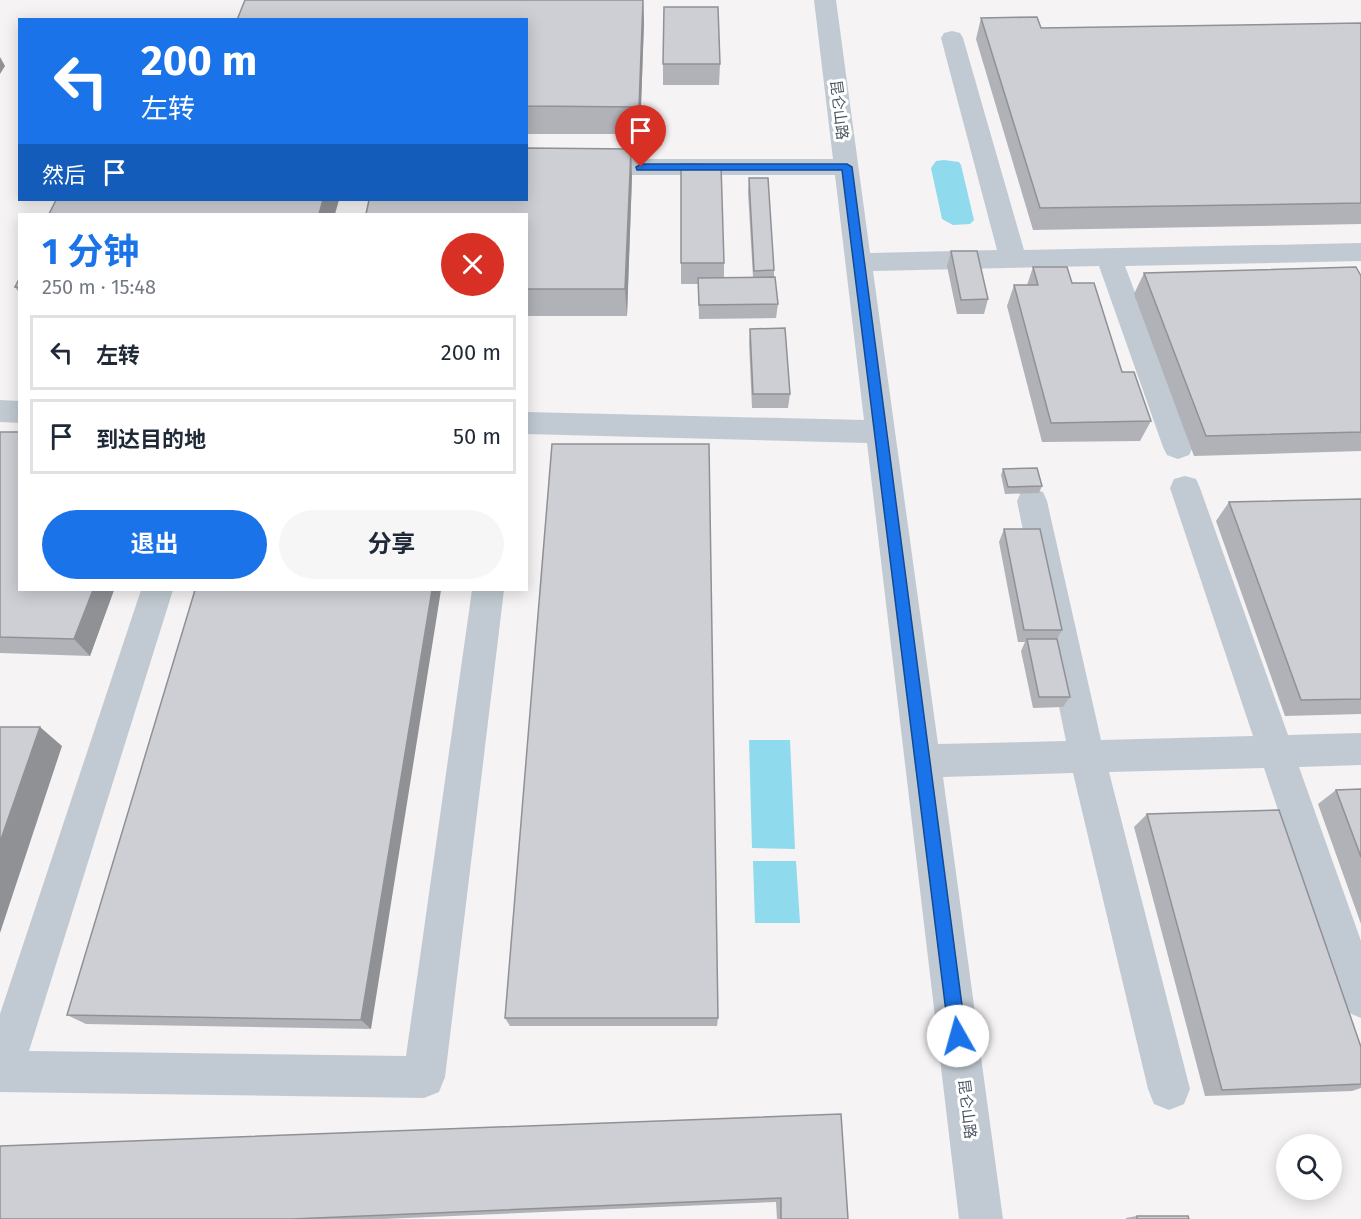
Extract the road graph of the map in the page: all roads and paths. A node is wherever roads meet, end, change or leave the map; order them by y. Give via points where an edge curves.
1 (825, 0) edge
2 (952, 38) dead end
3 (528, 167) edge
4 (847, 167) junction
5 (1361, 252) edge
6 (1109, 257) junction
7 (1013, 259) junction
8 (859, 262) junction
9 (0, 411) edge
10 (18, 412) edge
11 (528, 423) edge
12 (880, 432) junction
13 (1178, 447) dead end
14 (1185, 488) dead end
15 (1032, 501) dead end
16 (157, 591) edge
17 (488, 591) edge
18 (1361, 749) edge
19 (1276, 752) junction
20 (1087, 757) junction
21 (922, 760) junction
22 (1361, 998) edge
23 (1, 1071) edge
24 (1168, 1089) dead end
25 (981, 1219) edge

1 - 4 street, 昆仑山路
2 - 7 street
3 - 4 street
4 - 8 street, 昆仑山路
5 - 6 street
6 - 7 street
6 - 13 street
7 - 8 street
8 - 12 street, 昆仑山路
9 - 10 street
11 - 12 street
12 - 21 street, 昆仑山路
14 - 19 street
15 - 20 street
16 - 23 street
17 - 23 street via 424,1077
18 - 19 street
19 - 20 street
19 - 22 street
20 - 21 street
20 - 24 street
21 - 25 street, 昆仑山路

